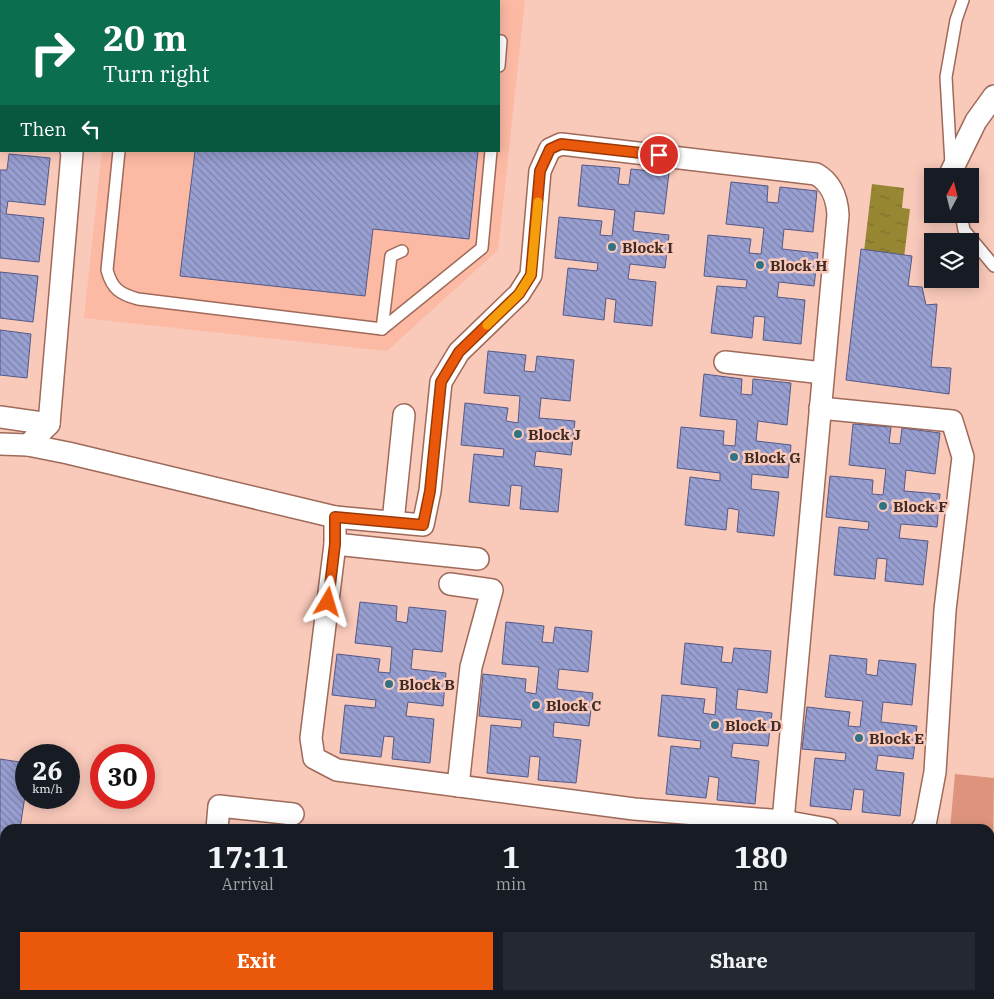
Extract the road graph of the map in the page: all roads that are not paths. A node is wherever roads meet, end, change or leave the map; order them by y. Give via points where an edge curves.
1 (963, 0) edge
2 (501, 41) dead end
3 (500, 54) edge
4 (994, 96) edge
5 (72, 152) edge
6 (119, 152) edge
7 (491, 152) edge
8 (952, 168) edge
9 (955, 168) edge
10 (962, 223) edge
11 (402, 251) dead end
12 (994, 266) edge
13 (382, 329) junction
14 (725, 362) dead end
15 (823, 373) junction
16 (820, 408) junction
17 (404, 415) dead end
18 (0, 417) edge
19 (49, 424) junction
20 (0, 444) edge
21 (28, 445) junction
22 (335, 517) junction
23 (392, 522) junction
24 (335, 544) junction
25 (478, 559) dead end
26 (450, 584) dead end
27 (458, 786) junction
28 (293, 814) dead end
29 (783, 821) junction
30 (217, 824) edge
31 (800, 824) edge
32 (925, 824) edge

1 - 8 lane via 956,20 946,77
2 - 3 lane
4 - 9 street via 976,121
5 - 19 street
6 - 13 lane via 107,270 110,283 121,294 138,299
7 - 13 lane via 482,248
10 - 12 lane via 964,230
11 - 13 lane via 391,256
14 - 15 street
15 - 16 street
15 - 23 street via 838,215 837,200 826,179 816,174 561,144 550,149 540,171 531,275 519,294 459,352 441,382 430,491 423,525
16 - 29 street
16 - 32 street via 952,421 963,456 945,610 935,772
17 - 23 street
18 - 19 street
19 - 21 street
20 - 21 street
21 - 22 street
22 - 23 street
22 - 24 street
24 - 25 street
24 - 27 street via 310,738 314,758 337,770
26 - 27 street via 492,590 471,667
27 - 29 street via 634,809
28 - 30 street via 219,806
29 - 31 street

